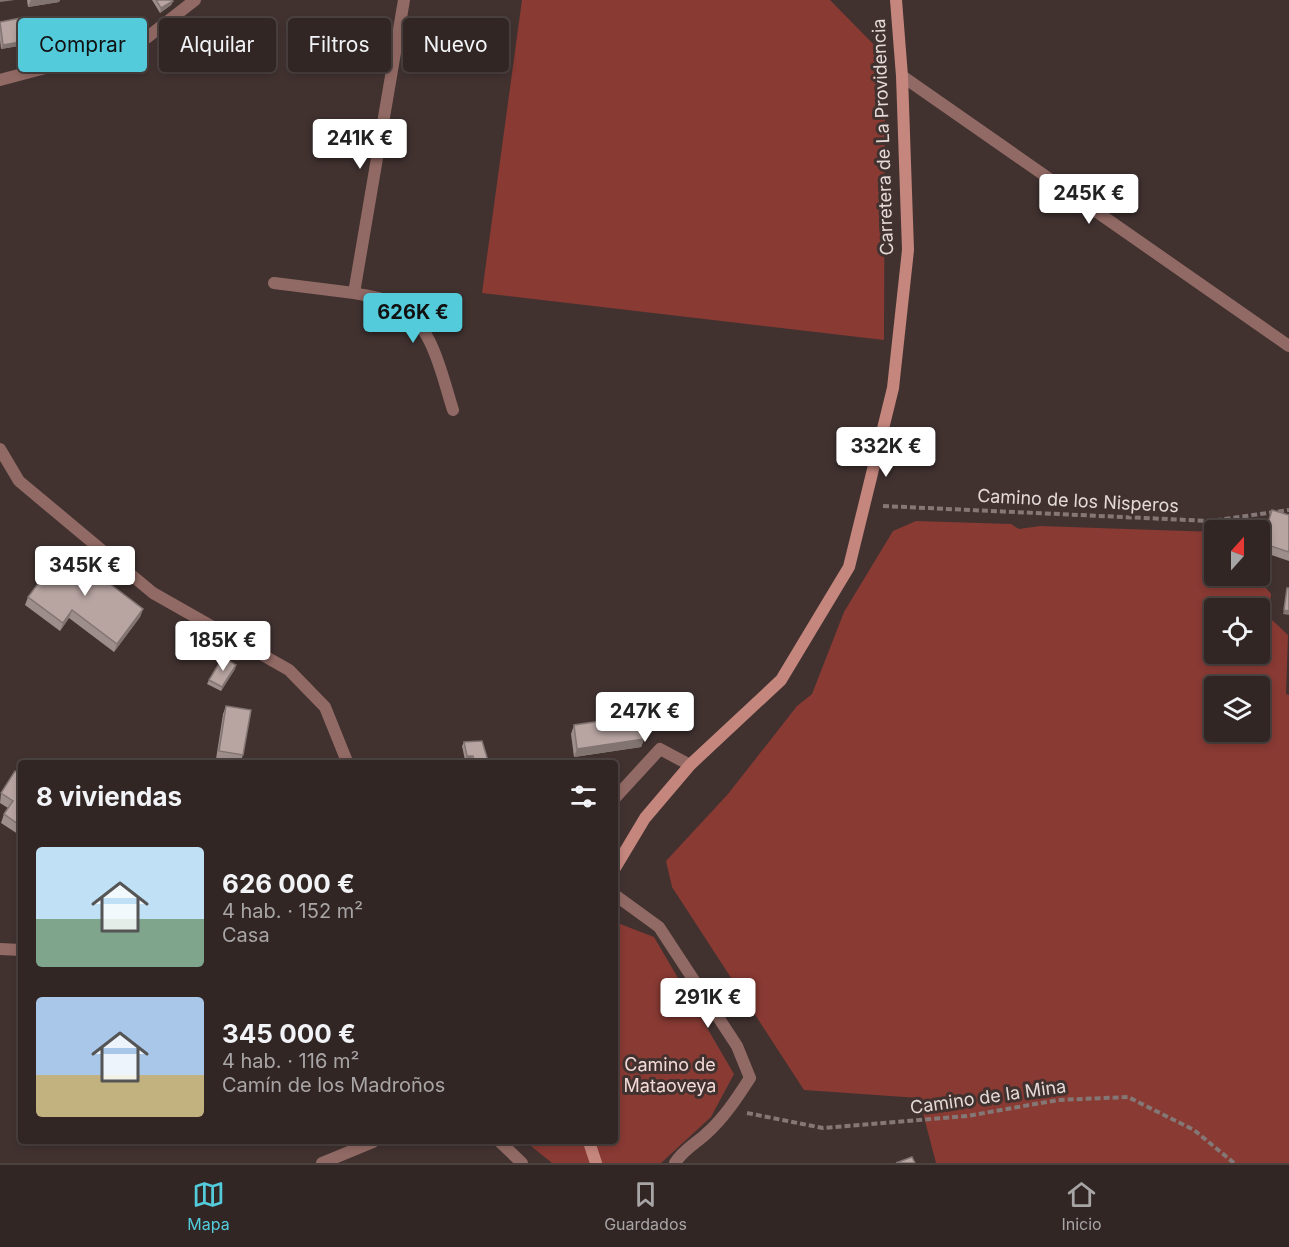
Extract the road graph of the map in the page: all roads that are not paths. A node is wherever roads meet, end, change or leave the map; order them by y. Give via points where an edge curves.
1 (195, 0) edge
2 (404, 0) edge
3 (896, 0) edge
4 (902, 76) junction
5 (0, 80) edge
6 (274, 283) dead end
7 (354, 293) junction
8 (1289, 346) edge
9 (453, 410) dead end
10 (0, 449) edge
11 (346, 760) edge
12 (690, 765) junction
13 (618, 795) edge
14 (618, 863) edge
15 (618, 897) edge
16 (0, 949) edge
17 (18, 950) edge
18 (368, 1144) edge
19 (502, 1144) edge
20 (590, 1144) edge
21 (322, 1163) edge
22 (522, 1163) edge
23 (596, 1163) edge
24 (675, 1163) edge

1 - 5 street via 141,43
2 - 7 street
3 - 4 street, Carretera de La Providencia
4 - 8 street
4 - 12 street, Carretera de La Providencia via 908,250 893,388 849,567 781,680
6 - 7 street
7 - 9 street via 395,304 420,325 432,346
10 - 11 street via 19,481 153,593 289,670 325,707
12 - 13 street via 660,748
12 - 14 street, Carretera de La Providencia via 645,818
15 - 24 street via 658,927 737,1046 750,1078 729,1110
16 - 17 street
18 - 21 street
19 - 22 street
20 - 23 street

